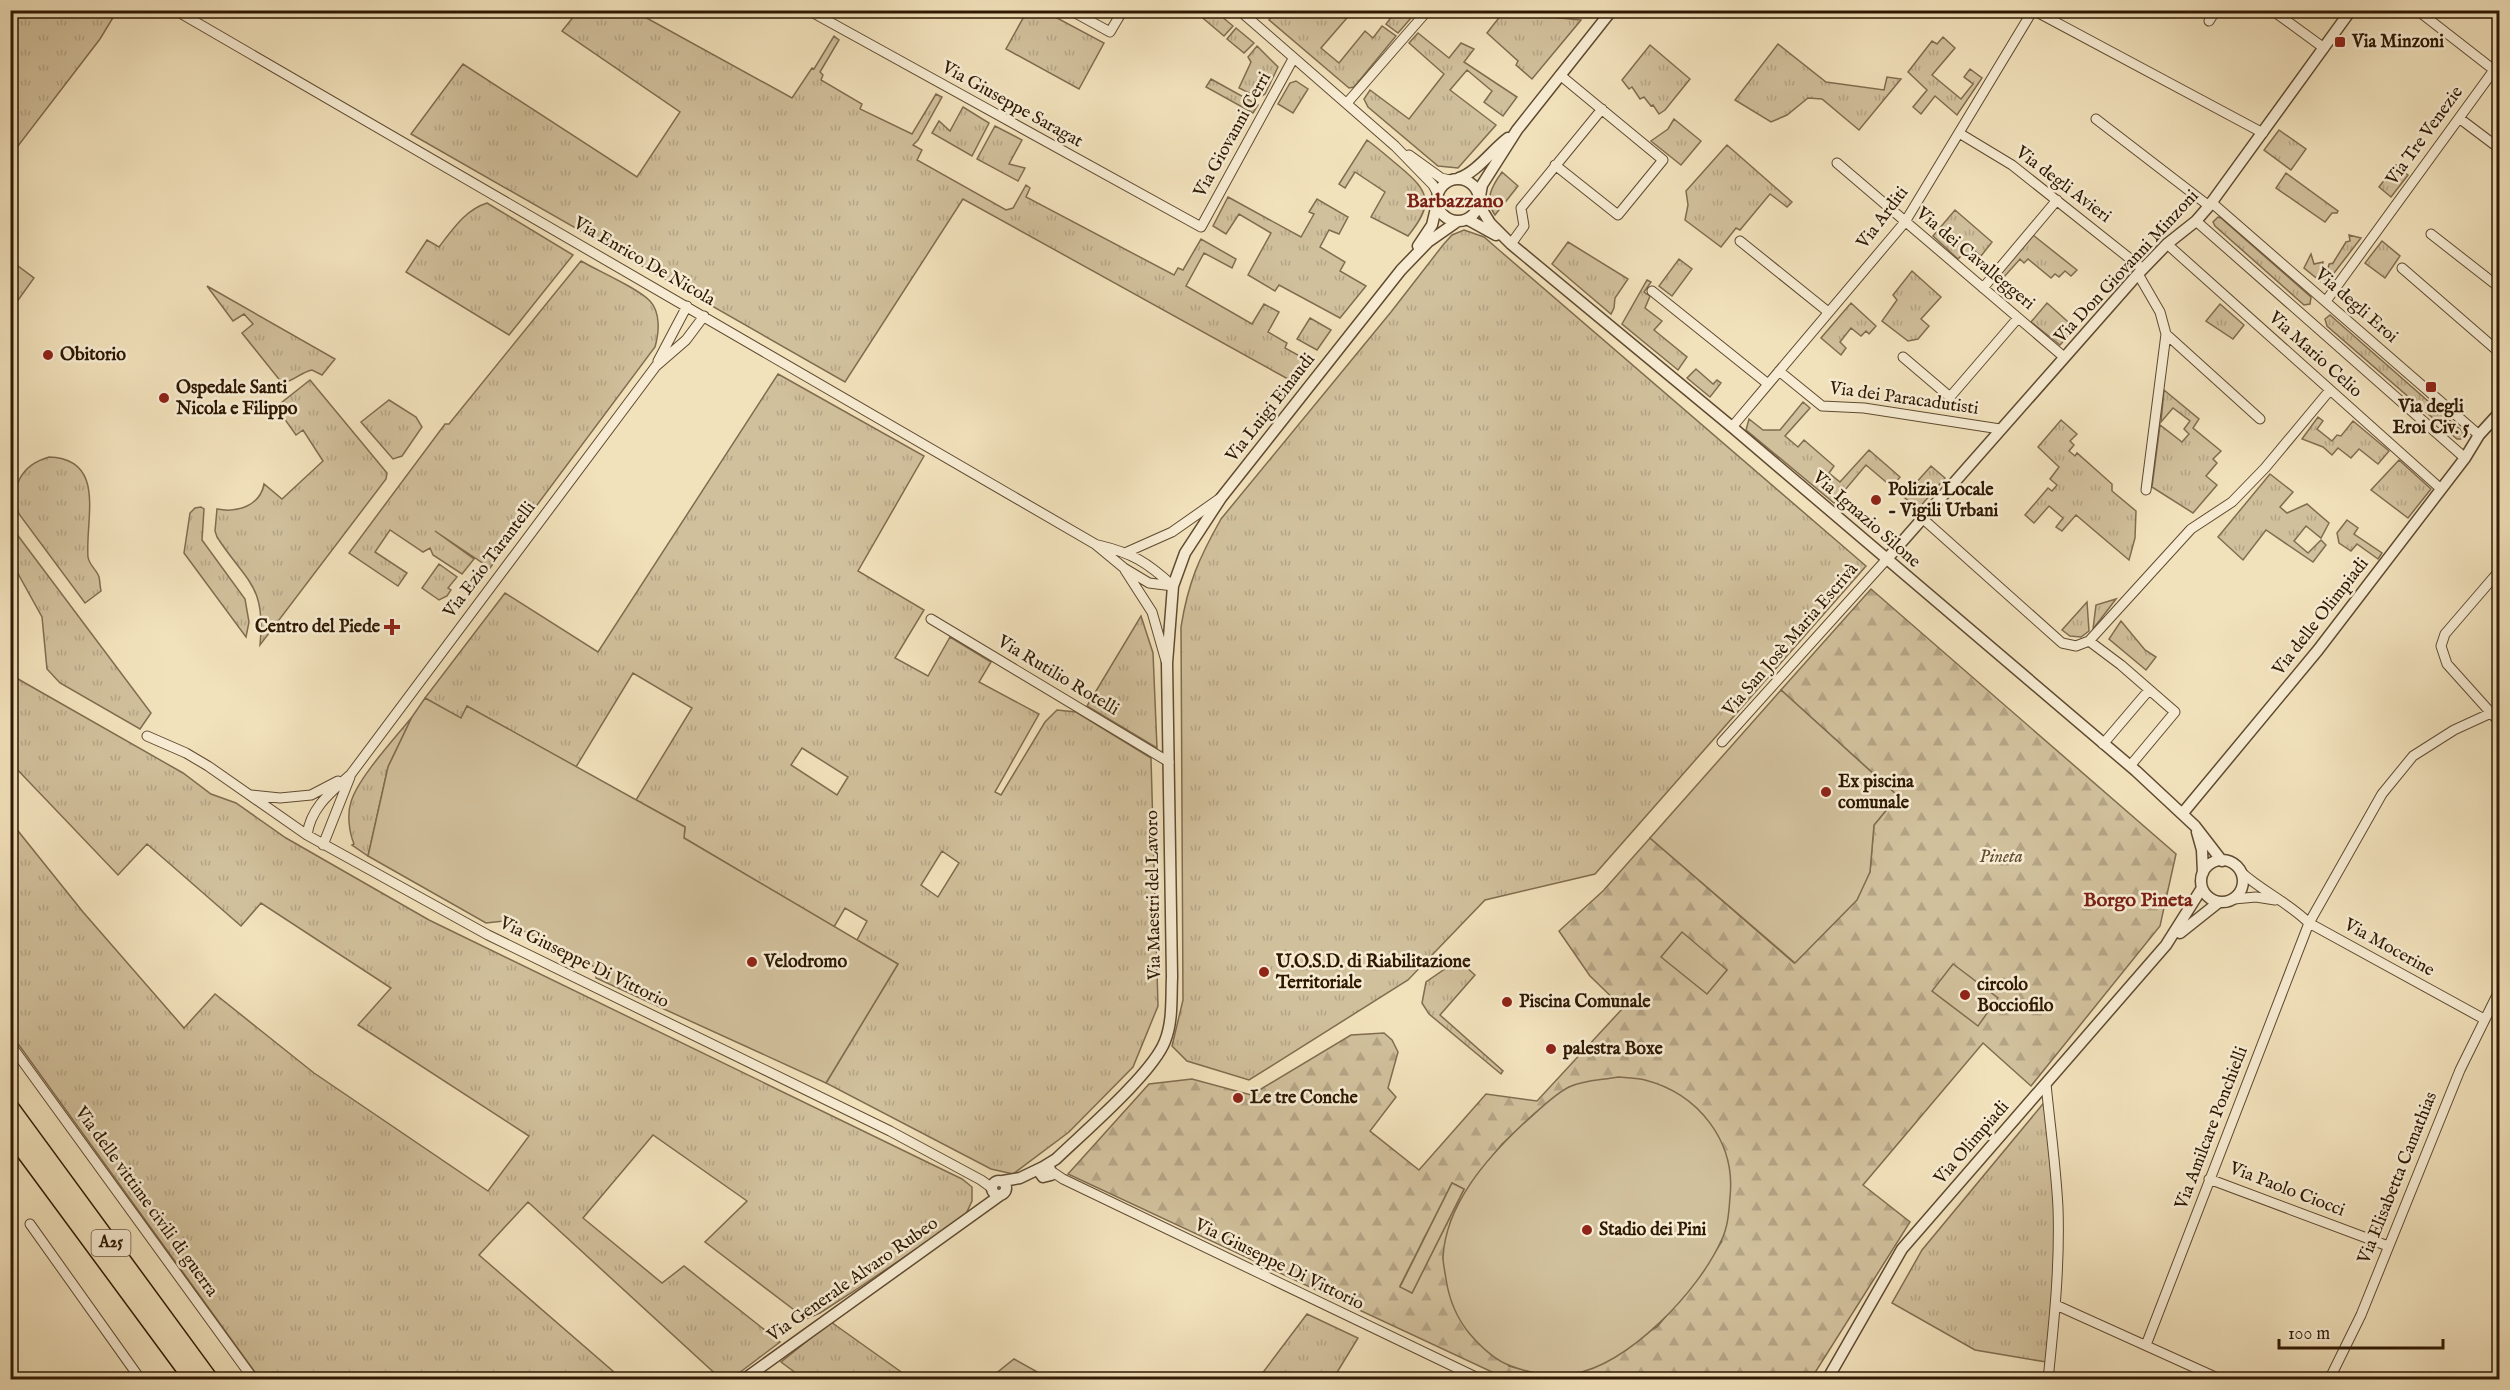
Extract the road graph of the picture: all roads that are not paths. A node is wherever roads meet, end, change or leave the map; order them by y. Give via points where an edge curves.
1 (176, 10) edge
2 (808, 10) edge
3 (1070, 10) edge
4 (1122, 10) edge
5 (1239, 10) edge
6 (1428, 10) edge
7 (1612, 10) edge
8 (2033, 10) edge
9 (2058, 10) edge
10 (2216, 10) edge
11 (2272, 10) edge
12 (2351, 10) edge
13 (2417, 10) edge
14 (2052, 21) junction
15 (2209, 21) dead end
16 (2324, 48) junction
17 (1293, 58) junction
18 (1560, 75) junction
19 (1347, 104) junction
20 (1602, 109) junction
21 (2459, 118) junction
22 (2096, 119) dead end
23 (1517, 130) junction
24 (1959, 133) junction
25 (2263, 133) junction
26 (1395, 146) junction
27 (2499, 149) edge
28 (1837, 163) dead end
29 (1555, 165) junction
30 (1455, 179) junction
31 (1438, 199) junction
32 (1479, 200) junction
33 (2057, 200) junction
34 (2210, 204) junction
35 (1462, 220) junction
36 (2196, 221) junction
37 (1905, 222) junction
38 (1201, 227) joint
39 (2431, 234) dead end
40 (1740, 241) dead end
41 (1511, 244) junction
42 (2167, 244) junction
43 (1410, 260) junction
44 (2403, 268) dead end
45 (2141, 271) junction
46 (1983, 288) junction
47 (2499, 288) edge
48 (1652, 291) dead end
49 (2326, 301) junction
50 (687, 306) junction
51 (1827, 311) junction
52 (704, 316) junction
53 (2018, 318) junction
54 (2166, 334) junction
55 (2499, 353) edge
56 (1903, 357) dead end
57 (2064, 357) junction
58 (656, 366) junction
59 (1779, 371) junction
60 (1768, 384) junction
61 (2330, 390) junction
62 (2499, 411) edge
63 (2260, 419) dead end
64 (1732, 427) junction
65 (2000, 429) junction
66 (2479, 435) junction
67 (2465, 458) junction
68 (2440, 489) junction
69 (2146, 490) dead end
70 (1221, 498) junction
71 (1922, 518) junction
72 (1095, 544) junction
73 (1127, 552) junction
74 (1886, 560) junction
75 (1124, 568) junction
76 (2498, 573) edge
77 (1173, 586) junction
78 (931, 619) dead end
79 (2089, 641) junction
80 (1167, 663) junction
81 (2149, 690) junction
82 (2491, 713) junction
83 (2499, 723) edge
84 (147, 736) dead end
85 (1722, 742) dead end
86 (2103, 744) junction
87 (1169, 762) junction
88 (2130, 766) junction
89 (351, 774) junction
90 (249, 795) junction
91 (2182, 814) junction
92 (2195, 826) junction
93 (307, 835) junction
94 (323, 845) junction
95 (2222, 861) junction
96 (2241, 872) junction
97 (2203, 873) junction
98 (2202, 888) junction
99 (2234, 899) junction
100 (2280, 901) junction
101 (2219, 902) junction
102 (2309, 923) junction
103 (2166, 945) junction
104 (2499, 989) edge
105 (2484, 1019) junction
106 (10, 1044) edge
107 (2046, 1084) junction
108 (10, 1107) edge
109 (10, 1132) edge
110 (1046, 1172) junction
111 (2209, 1179) junction
112 (999, 1188) junction
113 (30, 1224) dead end
114 (2388, 1246) junction
115 (2056, 1305) junction
116 (2146, 1345) junction
117 (141, 1380) edge
118 (192, 1380) edge
119 (210, 1380) edge
120 (254, 1380) edge
121 (743, 1380) edge
122 (1482, 1380) edge
123 (1827, 1380) edge
124 (2048, 1380) edge
125 (2222, 1380) edge
126 (2329, 1380) edge

1 - 50 street, Via Enrico De Nicola
2 - 38 street, Via Giuseppe Saragat
3 - 4 street via 1110,32
5 - 17 street
6 - 19 street
7 - 18 street
8 - 14 street
8 - 24 street, Via Arditi
9 - 14 street
10 - 15 street
11 - 16 street
12 - 16 street, Via Don Giovanni Minzoni
13 - 21 street, Via Tre Venezie via 2494,70
14 - 25 street
16 - 25 street, Via Don Giovanni Minzoni
17 - 19 street
17 - 38 street, Via Giovanni Cerri
18 - 20 street
18 - 23 street
19 - 26 street
20 - 29 street
20 - 29 street via 1663,160 1618,215
21 - 27 street
21 - 49 street, Via Tre Venezie
22 - 34 street, Via degli Eroi
23 - 30 street via 1471,174
23 - 32 street via 1482,185
24 - 33 street, Via degli Avieri via 2012,165
24 - 37 street, Via Arditi
25 - 34 street, Via Don Giovanni Minzoni
26 - 30 street via 1441,178
26 - 31 street via 1433,185
28 - 37 street, Via dei Cavalleggeri
29 - 41 street via 1521,208 1524,226
30 - 31 street via 1444,183
30 - 32 street via 1472,183
31 - 35 street via 1444,216
31 - 43 street, Via Luigi Einaudi via 1432,225
32 - 35 street via 1477,211
32 - 41 street, Via Ignazio Silone via 1490,223
33 - 45 street, Via degli Avieri
33 - 46 street
34 - 36 street, Via Don Giovanni Minzoni
34 - 49 street, Via degli Eroi
35 - 41 street, Via Ignazio Silone
35 - 43 street, Via Luigi Einaudi via 1428,242
36 - 42 street, Via Don Giovanni Minzoni
36 - 67 street, Via Mario Celio
37 - 46 street, Via dei Cavalleggeri
37 - 51 street, Via Arditi
39 - 47 street
40 - 51 street
41 - 64 street, Via Ignazio Silone
42 - 45 street, Via Don Giovanni Minzoni
42 - 61 street, Via Mario Celio
43 - 70 street, Via Luigi Einaudi
44 - 55 street
45 - 54 street
45 - 57 street, Via Don Giovanni Minzoni
46 - 53 street, Via dei Cavalleggeri
48 - 60 street
49 - 66 street, Via degli Eroi
50 - 52 street, Via Enrico De Nicola
50 - 58 street
51 - 59 street, Via Arditi
52 - 58 street via 686,340
52 - 72 street, Via Enrico De Nicola
53 - 56 street via 1950,397
53 - 57 street, Via dei Cavalleggeri
54 - 63 street
54 - 69 street
57 - 65 street, Via Don Giovanni Minzoni
58 - 89 street, Via Ezio Tarantelli
59 - 60 street, Via Arditi
59 - 65 street, Via dei Paracadutisti via 1822,406 1864,408
60 - 64 street, Via Arditi
61 - 68 street, Via Mario Celio
61 - 79 street via 2241,494 2191,529
62 - 66 street, Via delle Olimpiadi
64 - 74 street, Via Ignazio Silone
65 - 71 street, Via Don Giovanni Minzoni
66 - 67 street, Via delle Olimpiadi
67 - 68 street, Via delle Olimpiadi
68 - 91 street, Via delle Olimpiadi via 2318,650
70 - 73 street via 1172,532
70 - 77 street, Via Luigi Einaudi via 1185,553
71 - 74 street, Via Don Giovanni Minzoni
71 - 79 street via 2062,644 2076,646
72 - 73 street
72 - 75 street
73 - 77 street
74 - 85 street, Via San Josè Maria Escrivà
74 - 86 street, Via Ignazio Silone
75 - 77 street via 1149,583
75 - 80 street via 1152,612
76 - 82 street via 2445,634 2441,646 2447,664
77 - 80 street, Via Maestri del Lavoro
78 - 87 street, Via Rutilio Rotelli
79 - 81 street
80 - 87 street, Via Maestri del Lavoro
81 - 86 street
81 - 88 street via 2175,712
82 - 83 street
82 - 102 street, Via Amilcare Ponchielli via 2413,756 2382,794
84 - 90 street, Via Giuseppe Di Vittorio via 186,753
86 - 88 street, Via Ignazio Silone
87 - 110 street, Via Maestri del Lavoro via 1172,977 1165,1041 1147,1069
88 - 91 street, Via Ignazio Silone
89 - 90 street via 311,795
89 - 93 street via 325,798 309,820
89 - 94 street
90 - 93 street, Via Giuseppe Di Vittorio
91 - 92 street, Via Ignazio Silone
92 - 95 street, Via Ignazio Silone
92 - 97 street
93 - 94 street, Via Giuseppe Di Vittorio
94 - 112 street, Via Giuseppe Di Vittorio via 488,935
95 - 96 street via 2233,863
95 - 97 street via 2211,864
96 - 99 street via 2243,884
96 - 100 street, Via Mocerine
97 - 98 street
98 - 101 street
98 - 103 street, Via Olimpiadi
99 - 100 street, Via Mocerine
99 - 101 street
100 - 102 street, Via Mocerine
101 - 103 street, Via Olimpiadi
102 - 105 street, Via Mocerine
102 - 111 street, Via Amilcare Ponchielli
103 - 107 street, Via Olimpiadi
104 - 105 street, Via Elisabetta Camathias
105 - 114 street, Via Elisabetta Camathias
106 - 120 street, Via delle vittime civili di guerra
107 - 115 street via 2058,1207
107 - 123 street, Via Olimpiadi via 1902,1249
108 - 119 highway, A25
109 - 118 highway, A25
110 - 112 street, Via Maestri del Lavoro
110 - 122 street, Via Giuseppe Di Vittorio
111 - 114 street, Via Paolo Ciocci
111 - 116 street, Via Amilcare Ponchielli
112 - 121 street, Via Generale Alvaro Rubeo via 982,1208
113 - 117 street
114 - 126 street, Via Elisabetta Camathias via 2361,1315
115 - 116 street
115 - 124 street
116 - 125 street

